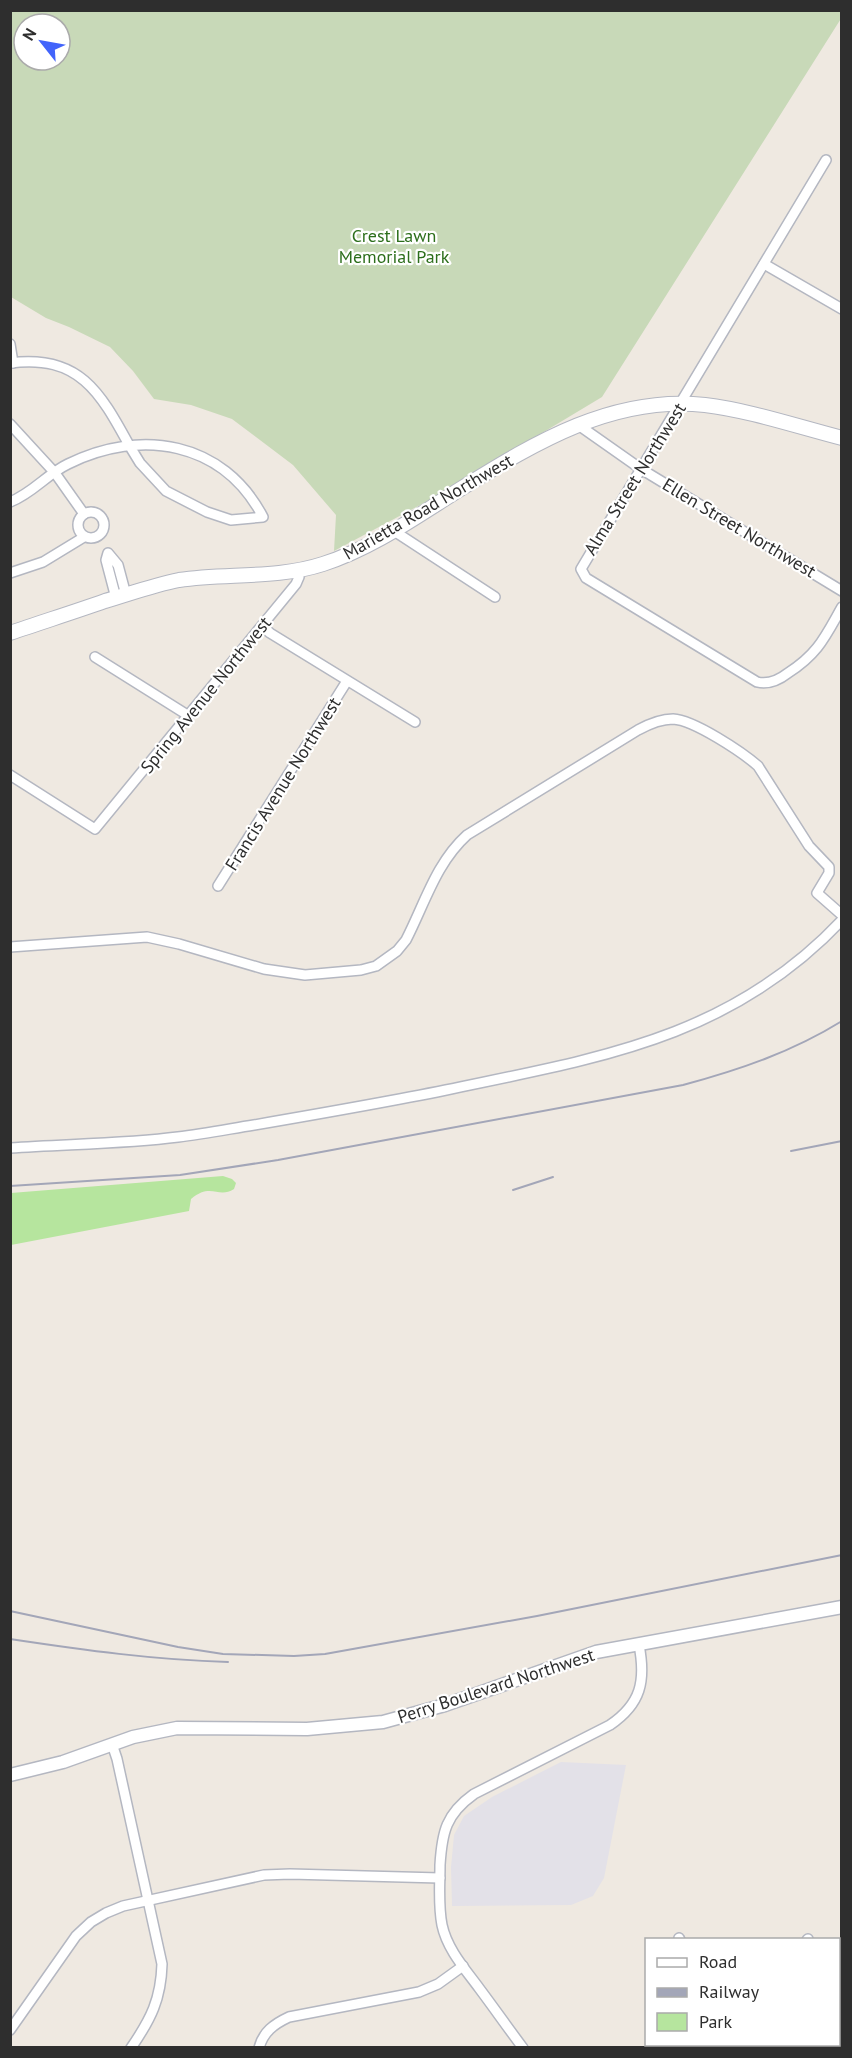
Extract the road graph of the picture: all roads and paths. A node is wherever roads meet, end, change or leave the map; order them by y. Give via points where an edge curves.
1 (826, 160) dead end
2 (766, 261) junction
3 (842, 309) edge
4 (10, 344) edge
5 (12, 363) edge
6 (681, 403) junction
7 (10, 424) edge
8 (577, 424) junction
9 (842, 438) edge
10 (129, 445) junction
11 (641, 468) junction
12 (54, 473) junction
13 (10, 502) edge
14 (84, 514) junction
15 (394, 531) junction
16 (100, 534) junction
17 (84, 537) junction
18 (298, 570) junction
19 (10, 573) edge
20 (842, 591) edge
21 (121, 596) junction
22 (495, 597) dead end
23 (842, 607) edge
24 (262, 626) junction
25 (10, 633) edge
26 (94, 657) dead end
27 (347, 681) junction
28 (189, 716) junction
29 (415, 722) dead end
30 (10, 775) edge
31 (218, 886) dead end
32 (842, 915) edge
33 (842, 920) edge
34 (10, 947) edge
35 (10, 1148) edge
36 (842, 1606) edge
37 (639, 1645) junction
38 (112, 1744) junction
39 (10, 1775) edge
40 (440, 1878) junction
41 (148, 1900) junction
42 (463, 1966) junction
43 (10, 2030) edge
44 (131, 2048) edge
45 (258, 2048) edge
46 (523, 2048) edge

1 - 2 street, Alma Street Northwest
2 - 3 street
2 - 6 street, Alma Street Northwest
4 - 5 street
5 - 10 street via 53,364 74,374 107,404
6 - 8 main road, Marietta Road Northwest via 629,408
6 - 9 main road, Marietta Road Northwest via 727,408
6 - 11 street, Alma Street Northwest
7 - 12 street
8 - 11 street, Ellen Street Northwest
8 - 15 main road, Marietta Road Northwest via 474,480
10 - 10 street via 183,449 207,460 243,488 263,518 231,520 166,491
10 - 12 street via 95,452
11 - 20 street, Ellen Street Northwest
11 - 23 street, Alma Street Northwest via 582,565 583,575 757,682 769,683 802,665 819,647
12 - 13 street
12 - 14 street
14 - 16 street via 94,512 102,518
14 - 17 street via 77,526
15 - 18 main road, Marietta Road Northwest via 344,556
15 - 22 street
16 - 17 street
16 - 21 street via 118,565
17 - 19 street via 43,562
18 - 21 main road, Marietta Road Northwest via 186,579
18 - 24 street, Spring Avenue Northwest via 296,584
21 - 25 main road, Marietta Road Northwest
24 - 27 street
24 - 28 street, Spring Avenue Northwest
26 - 28 street
27 - 29 street
27 - 31 street, Francis Avenue Northwest
28 - 30 street, Spring Avenue Northwest via 95,829
32 - 34 street via 817,893 829,867 809,846 758,766 703,730 674,719 655,721 638,730 467,835 443,862 406,940 376,966 332,974 284,973 147,937
33 - 35 street via 756,992 718,1014 625,1050 354,1108 202,1134
36 - 37 street, Perry Boulevard Northwest
37 - 38 street, Perry Boulevard Northwest via 596,1652 445,1705 383,1722 307,1729 177,1728
37 - 40 street via 642,1681 628,1710 610,1725 462,1803 450,1816 444,1832
38 - 39 street, Perry Boulevard Northwest
38 - 41 street
40 - 41 street via 264,1875
40 - 42 street via 442,1927
41 - 43 street via 106,1913 76,1936
41 - 44 street via 162,1964 161,1985 156,2005
42 - 45 street via 419,1992 289,2017 276,2023
42 - 46 street

